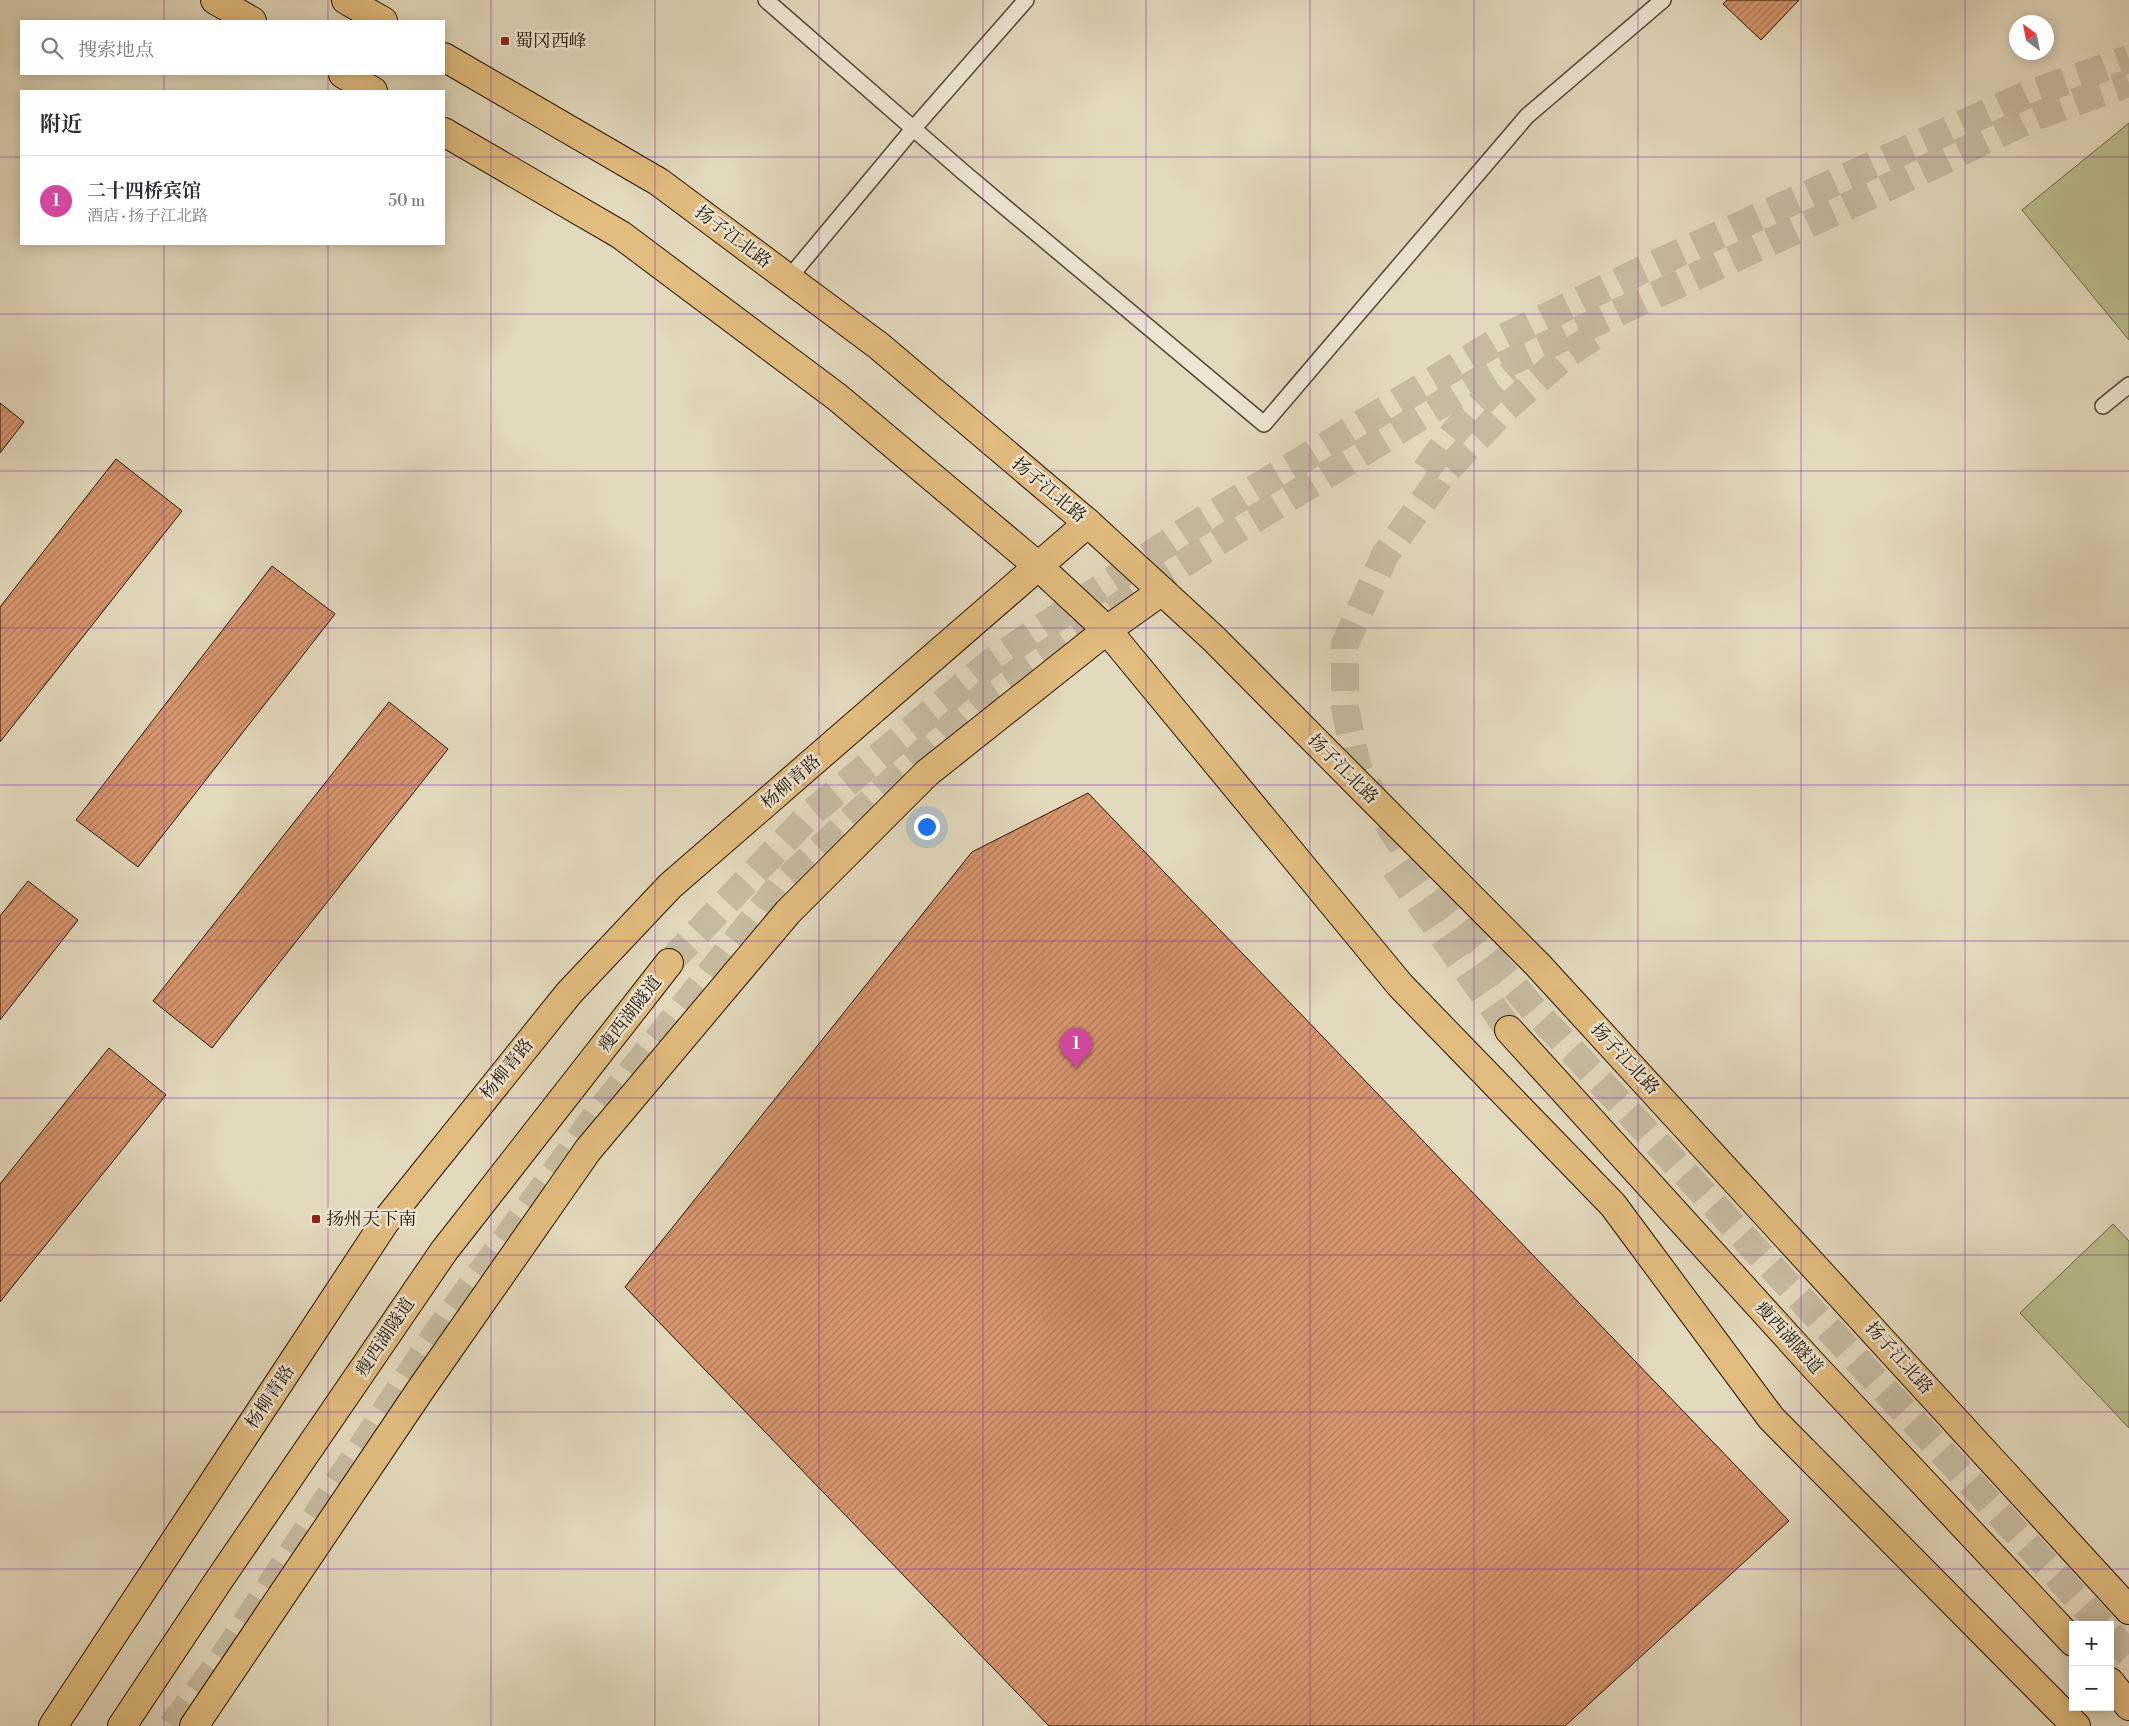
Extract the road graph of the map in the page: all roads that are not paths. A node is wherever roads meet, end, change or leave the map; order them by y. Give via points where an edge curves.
1 (215, 0) edge
2 (346, 0) edge
3 (766, 0) edge
4 (1026, 0) edge
5 (1663, 0) edge
6 (250, 20) edge
7 (381, 20) edge
8 (445, 58) edge
9 (345, 75) edge
10 (371, 90) edge
11 (913, 129) junction
12 (445, 133) edge
13 (788, 279) junction
14 (2129, 384) edge
15 (2104, 406) dead end
16 (1088, 523) junction
17 (1038, 566) junction
18 (1162, 591) junction
19 (1106, 630) junction
20 (670, 963) tunnel mouth
21 (1509, 1030) tunnel mouth
22 (2129, 1610) edge
23 (2069, 1638) edge
24 (2114, 1687) edge
25 (2129, 1706) edge
26 (54, 1726) edge
27 (122, 1726) edge
28 (194, 1726) edge
29 (2076, 1726) edge

1 - 6 main road
2 - 7 main road
3 - 11 lane
4 - 11 lane
5 - 11 lane via 1527,116 1264,424
8 - 13 main road, 扬子江北路 via 659,182
9 - 10 main road
11 - 13 lane
12 - 17 main road via 621,235 837,397
13 - 16 main road, 扬子江北路 via 879,346
14 - 15 lane
16 - 17 main road, 杨柳青路
16 - 18 main road, 扬子江北路
17 - 19 main road
17 - 26 main road, 杨柳青路 via 670,886 568,993 385,1222
18 - 19 main road
18 - 22 main road, 扬子江北路 via 1213,638 1537,964
19 - 28 main road via 927,772 788,912 588,1150 421,1389
19 - 29 main road via 1400,985 1613,1205 1771,1418
20 - 27 main road, 瘦西湖隧道 via 444,1251
21 - 23 main road, 瘦西湖隧道 via 1814,1366
24 - 25 main road

